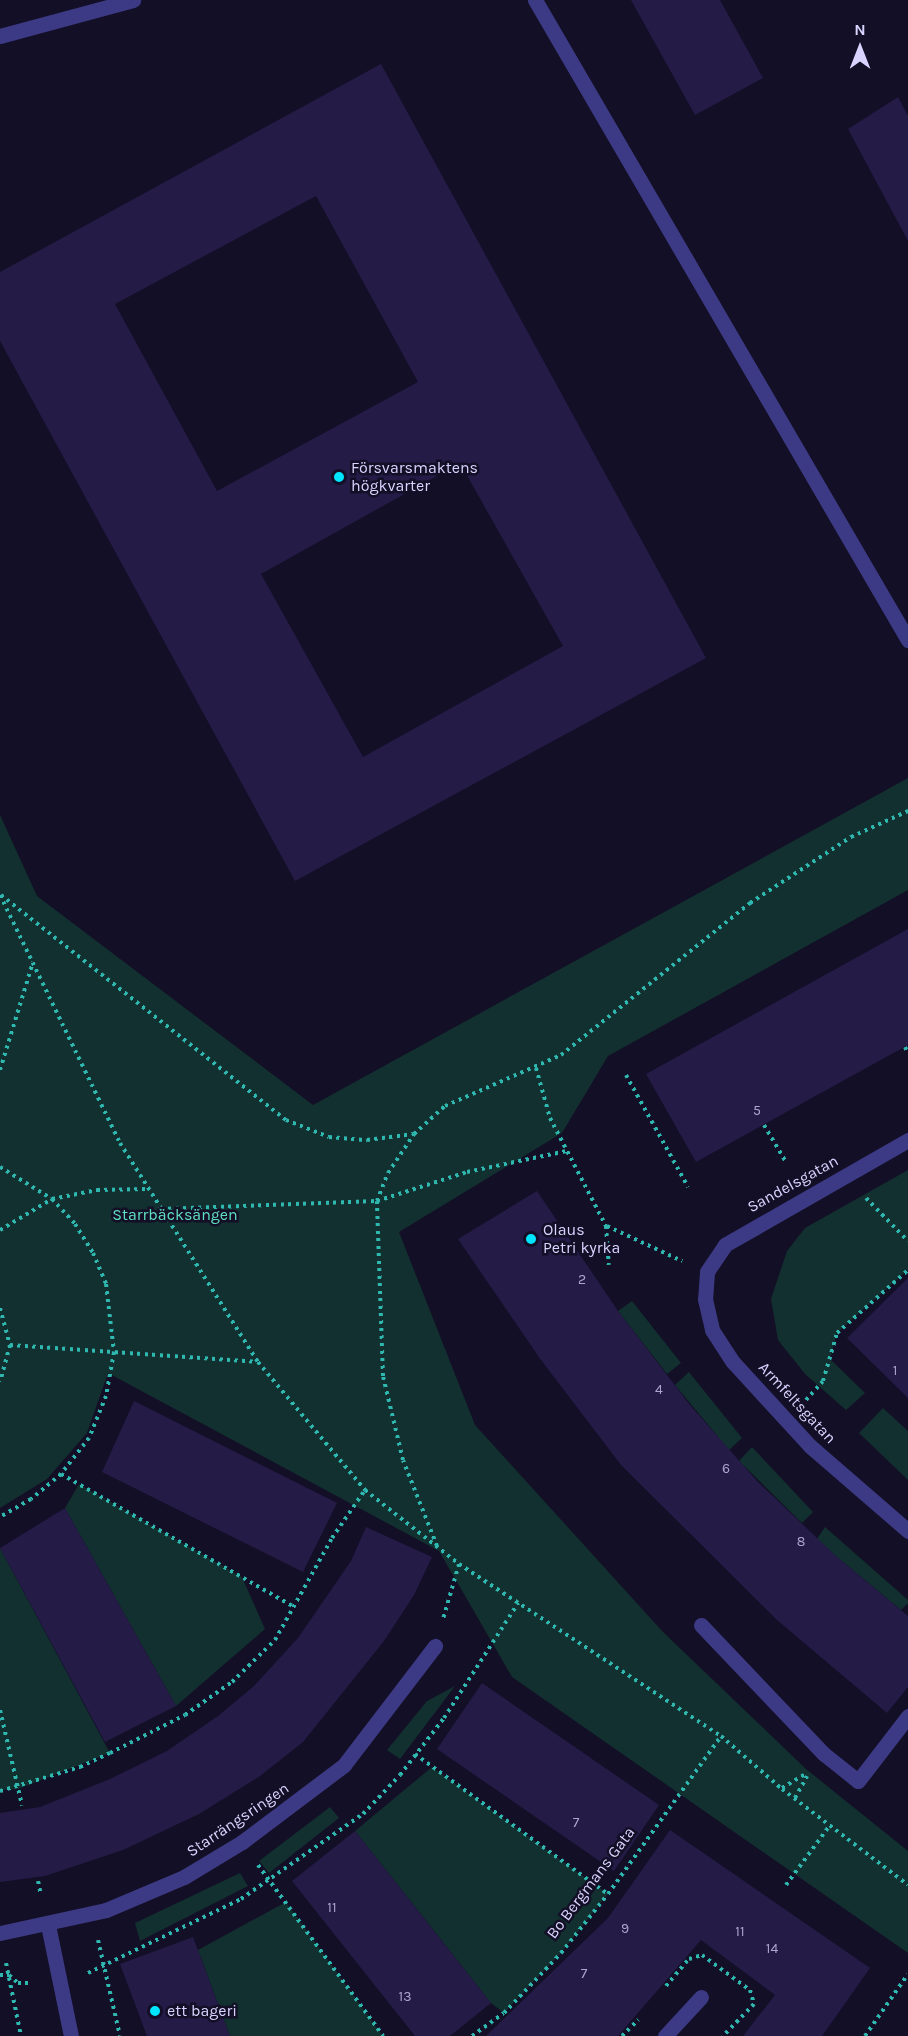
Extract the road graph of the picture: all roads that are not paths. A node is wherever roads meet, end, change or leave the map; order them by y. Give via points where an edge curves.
1 (133, 0) edge
2 (535, 0) edge
3 (0, 36) edge
4 (908, 640) edge
5 (908, 1140) edge
6 (707, 1272) joint
7 (908, 1531) edge
8 (701, 1625) dead end
9 (435, 1646) road end
10 (908, 1716) edge
11 (48, 1925) junction
12 (1, 1933) edge
13 (701, 1997) dead end
14 (71, 2036) edge
15 (665, 2036) edge

1 - 3 street
2 - 4 street
5 - 6 street, Sandelsgatan via 725,1245
6 - 7 street, Armfeltsgatan via 705,1299 711,1330 733,1362 810,1446
8 - 10 street via 824,1755 858,1781
9 - 11 street, Starrängsringen via 344,1765 242,1842 183,1877 92,1914
11 - 12 street, Starrängsringen
11 - 14 street
13 - 15 street

